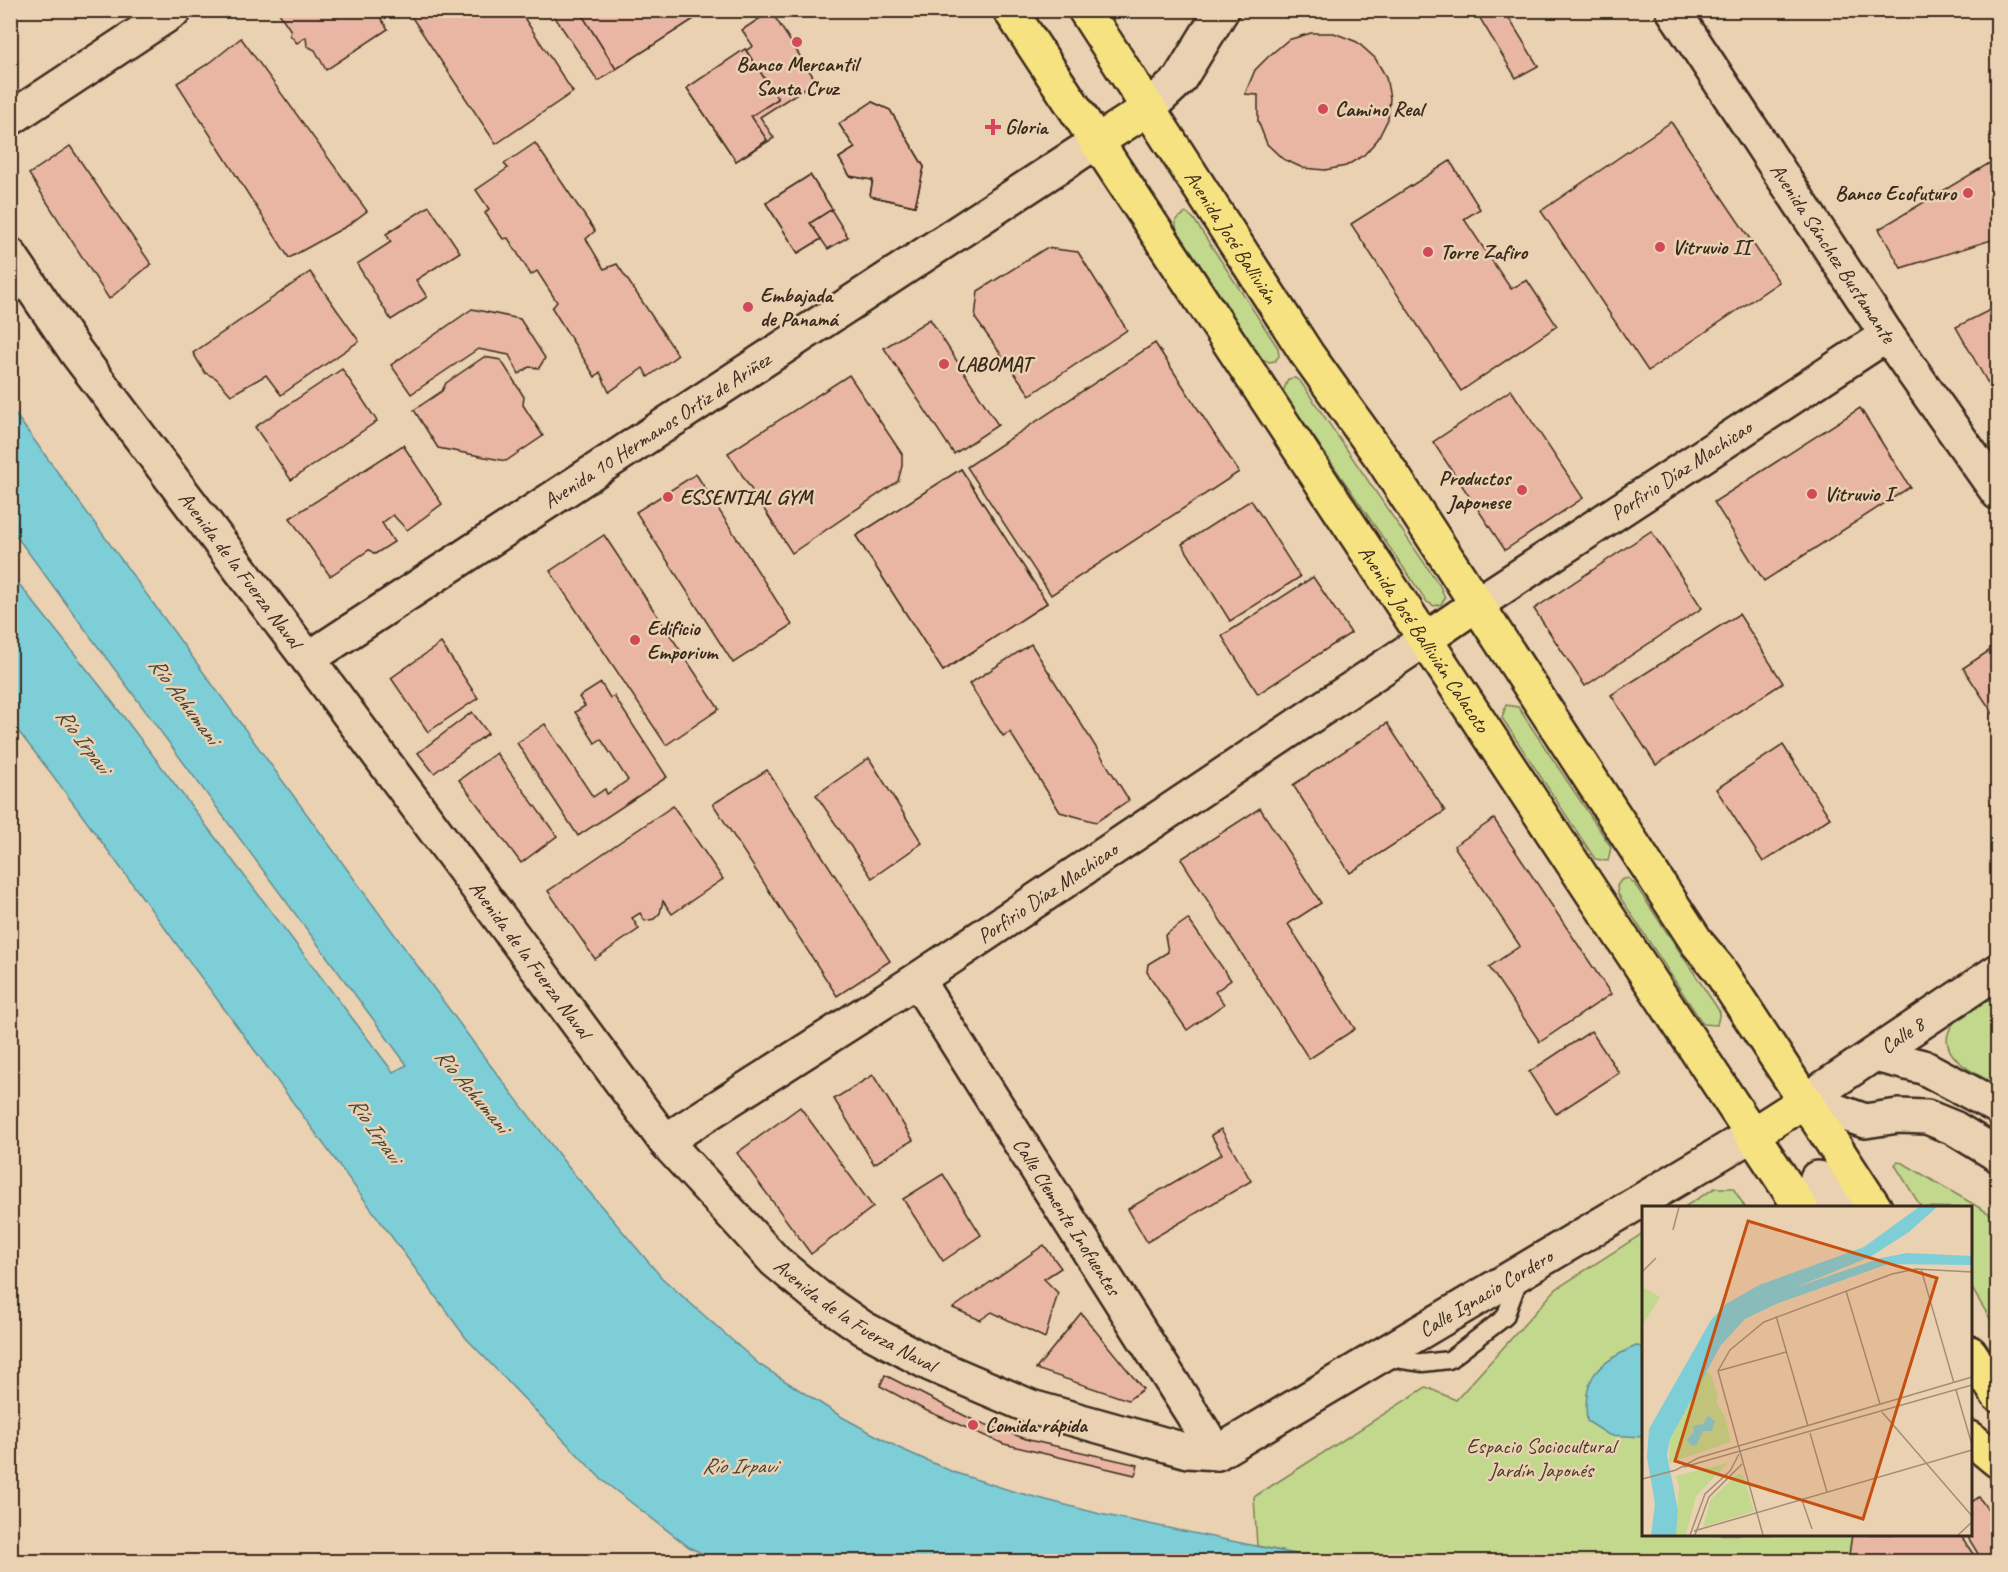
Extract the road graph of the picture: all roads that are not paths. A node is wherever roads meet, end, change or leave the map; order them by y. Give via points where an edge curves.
1 (175, 10) edge
2 (1010, 10) edge
3 (1085, 10) edge
4 (1222, 10) edge
5 (1673, 10) edge
6 (1149, 108) junction
7 (10, 119) edge
8 (1096, 142) junction
9 (10, 255) edge
10 (1887, 335) junction
11 (1998, 493) edge
12 (1477, 604) junction
13 (1426, 639) junction
14 (308, 659) junction
15 (1998, 971) edge
16 (917, 980) junction
17 (1875, 1055) junction
18 (1806, 1100) junction
19 (1998, 1107) edge
20 (1753, 1134) junction
21 (665, 1141) junction
22 (1998, 1155) edge
23 (1800, 1206) edge
24 (1826, 1206) edge
25 (1841, 1206) edge
26 (1874, 1206) edge
27 (1972, 1355) edge
28 (1998, 1395) edge
29 (1972, 1439) edge
30 (1217, 1453) junction
31 (1998, 1461) edge

1 - 7 street
2 - 8 main road
3 - 6 main road, Avenida José Ballivián
4 - 6 street via 1179,80
5 - 10 street, Avenida Sánchez Bustamante
6 - 8 main road
6 - 12 main road, Avenida José Ballivián via 1307,354 1383,460
8 - 13 main road, Avenida José Ballivián Calacoto
8 - 14 street, Avenida 10 Hermanos Ortiz de Ariñez
9 - 14 street, Avenida de la Fuerza Naval via 76,352
10 - 11 street, Avenida Sánchez Bustamante
10 - 12 street, Porfirio Díaz Machicao
12 - 13 main road
12 - 18 main road via 1698,944
13 - 16 street, Porfirio Díaz Machicao
13 - 20 main road, Avenida José Ballivián Calacoto
14 - 21 street, Avenida de la Fuerza Naval
15 - 17 street, Calle 8
16 - 21 street, Porfirio Díaz Machicao
16 - 30 street, Calle Clemente Inofuentes
17 - 18 street, Calle 8
17 - 19 street via 1923,1067
18 - 20 main road
18 - 22 street via 1865,1121 1927,1117 1954,1128
18 - 26 main road
20 - 23 main road, Avenida José Ballivián Calacoto
20 - 30 street, Calle Ignacio Cordero
21 - 30 street, Avenida de la Fuerza Naval via 775,1261 863,1328 930,1364 1031,1407 1188,1451
24 - 25 street via 1814,1188 1817,1178 1825,1180
27 - 28 main road
29 - 31 main road

